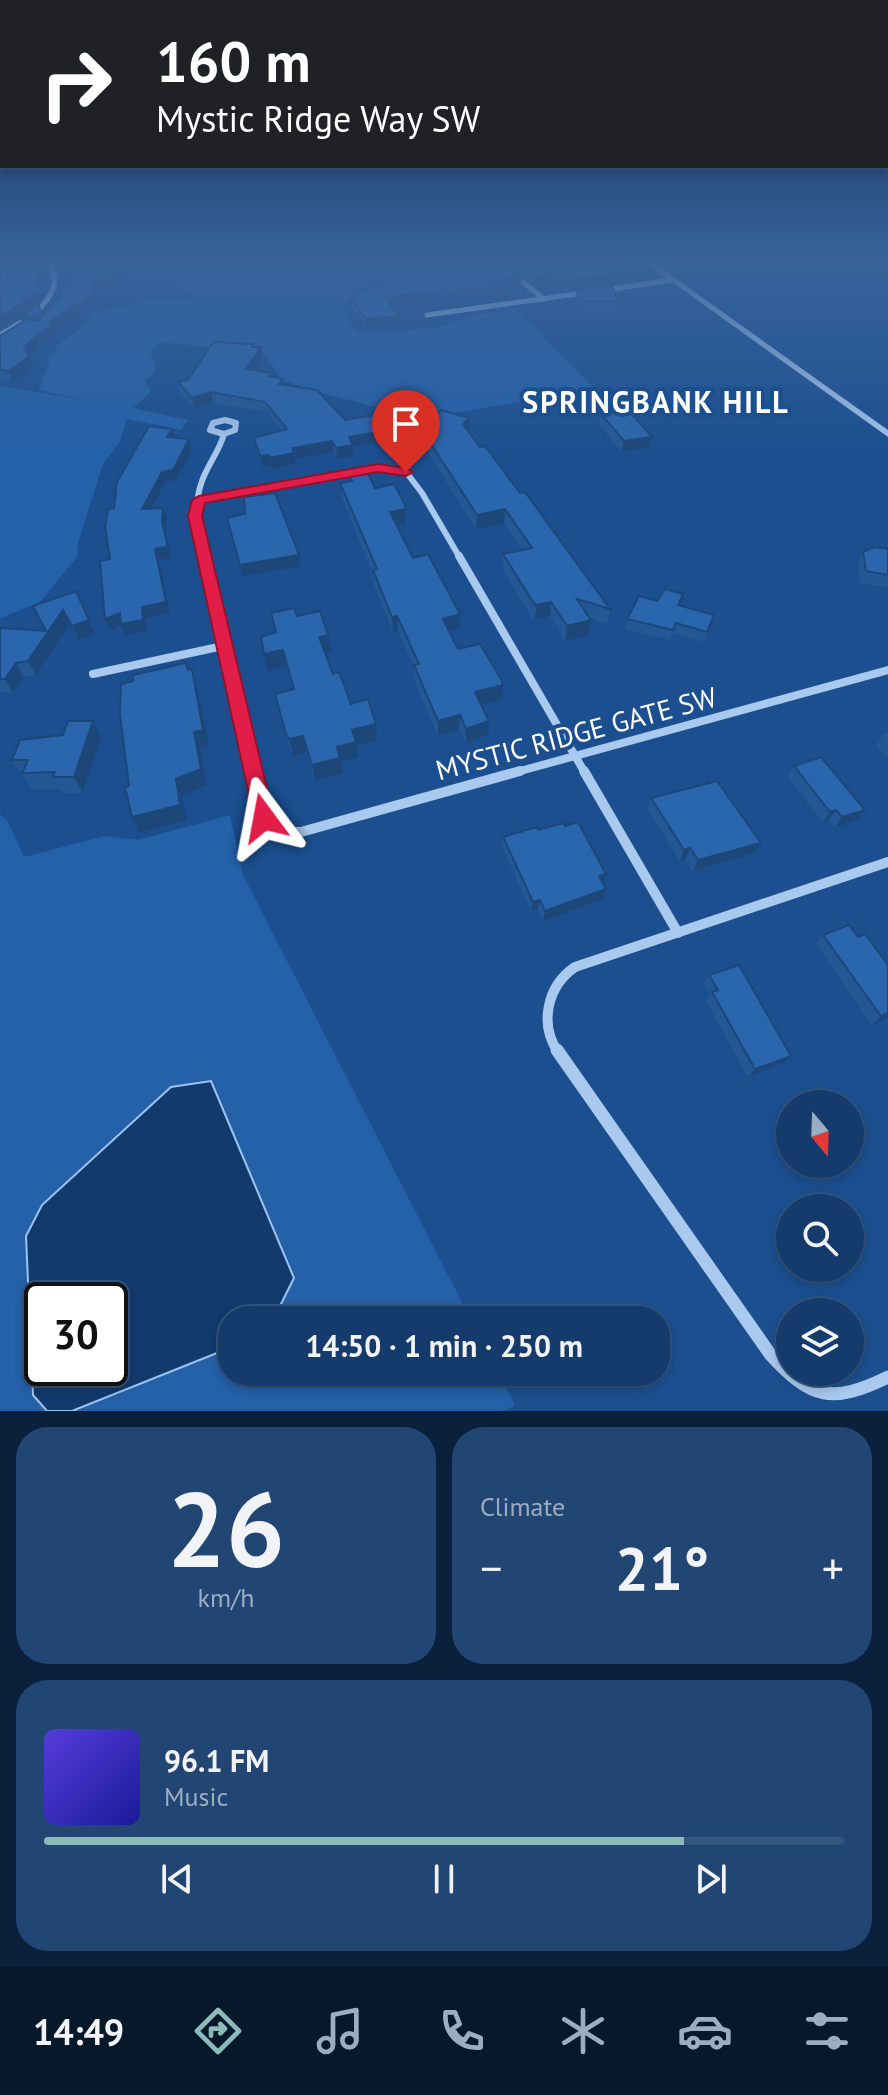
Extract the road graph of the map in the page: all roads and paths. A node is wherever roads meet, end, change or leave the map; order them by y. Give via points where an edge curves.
1 (738, 327) edge
2 (224, 434) dead end
3 (888, 434) edge
4 (199, 500) junction
5 (223, 646) junction
6 (888, 670) edge
7 (93, 674) dead end
8 (573, 757) junction
9 (888, 862) edge
10 (678, 933) junction
11 (888, 1377) edge

1 - 3 street
2 - 4 street
4 - 5 street via 195,516
4 - 8 street via 378,468 406,472
5 - 7 street
5 - 8 street, MYSTIC RIDGE GATE SW via 264,818 275,830 301,832
6 - 8 street, MYSTIC RIDGE GATE SW
8 - 10 street
9 - 10 street
10 - 11 street via 562,974 549,1006 546,1030 552,1043 793,1380 816,1394 845,1396

